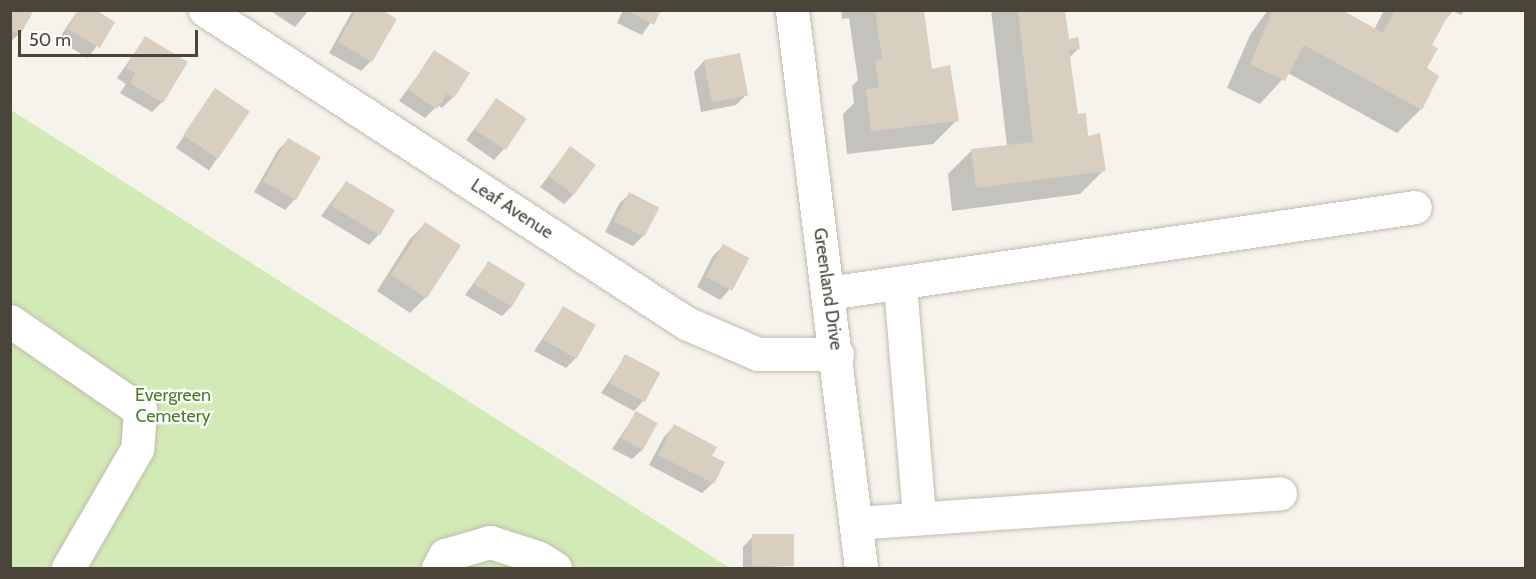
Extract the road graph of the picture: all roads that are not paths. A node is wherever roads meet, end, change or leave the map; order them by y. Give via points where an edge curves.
1 (206, 10) edge
2 (792, 10) edge
3 (1415, 207) dead end
4 (900, 285) junction
5 (828, 293) junction
6 (10, 321) edge
7 (837, 354) junction
8 (1280, 493) dead end
9 (919, 518) junction
10 (856, 523) junction
11 (75, 566) edge
12 (438, 568) edge
13 (555, 568) edge
14 (861, 568) edge

1 - 7 street, Leaf Avenue via 686,323 758,354
2 - 5 street, Greenland Drive
3 - 4 street
4 - 5 street
4 - 9 street
5 - 7 street, Greenland Drive
6 - 11 street via 141,410 137,449
7 - 10 street, Greenland Drive
8 - 9 street
9 - 10 street
10 - 14 street, Greenland Drive
12 - 13 street via 445,555 490,542 537,557

